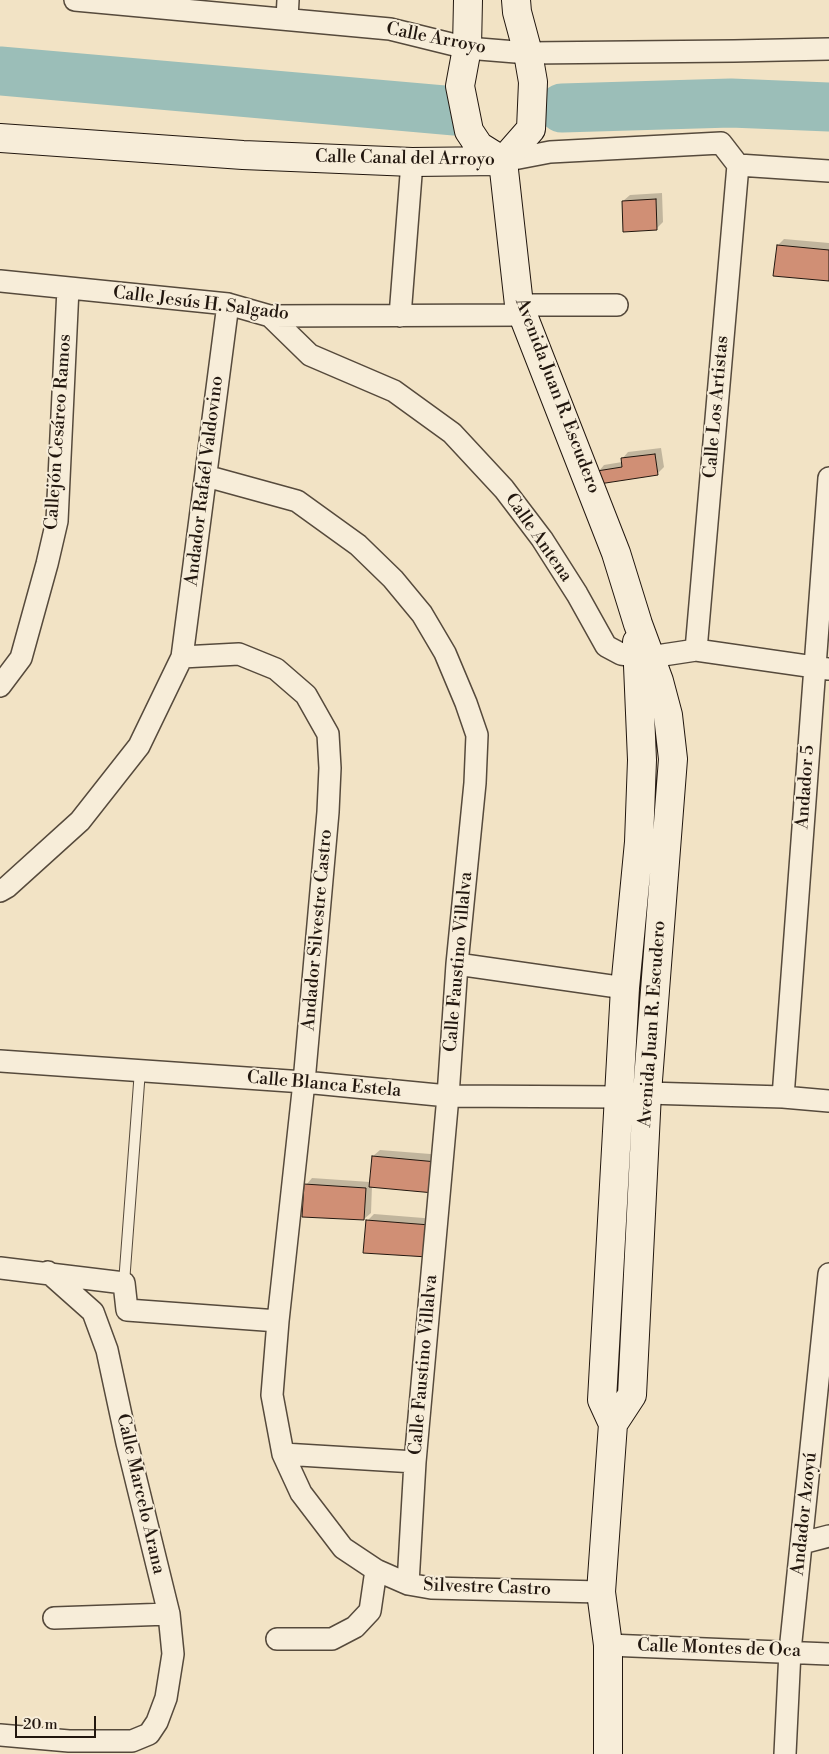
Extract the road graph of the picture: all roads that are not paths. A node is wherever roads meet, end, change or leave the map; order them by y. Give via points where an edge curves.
1 (75, 0) edge
2 (468, 0) edge
3 (516, 0) edge
4 (135, 3) edge
5 (288, 9) edge
6 (467, 48) junction
7 (829, 48) edge
8 (528, 52) junction
9 (0, 138) edge
10 (503, 161) junction
11 (412, 162) junction
12 (738, 165) junction
13 (829, 171) edge
14 (0, 281) edge
15 (68, 288) junction
16 (228, 304) junction
17 (617, 304) dead end
18 (521, 310) junction
19 (270, 316) junction
20 (400, 316) junction
21 (206, 476) junction
22 (829, 478) edge
23 (696, 650) junction
24 (182, 657) junction
25 (643, 657) junction
26 (822, 669) edge
27 (0, 686) edge
28 (0, 891) edge
29 (457, 964) junction
30 (625, 988) junction
31 (0, 1061) edge
32 (140, 1070) junction
33 (304, 1082) junction
34 (648, 1093) junction
35 (448, 1096) junction
36 (783, 1097) junction
37 (620, 1098) junction
38 (829, 1101) edge
39 (0, 1268) edge
40 (48, 1272) junction
41 (829, 1274) edge
42 (124, 1283) junction
43 (278, 1321) junction
44 (613, 1424) junction
45 (283, 1454) junction
46 (415, 1462) junction
47 (829, 1536) edge
48 (802, 1543) junction
49 (376, 1570) junction
50 (408, 1584) junction
51 (601, 1592) junction
52 (169, 1614) junction
53 (54, 1618) dead end
54 (276, 1639) dead end
55 (608, 1644) junction
56 (790, 1651) junction
57 (829, 1654) edge
58 (0, 1735) edge
59 (68, 1747) edge
60 (608, 1754) edge
61 (785, 1754) edge

1 - 4 street, Calle Arroyo
2 - 6 main road
3 - 8 main road
4 - 5 street, Calle Arroyo
5 - 6 street, Calle Arroyo
6 - 8 street, Calle Arroyo
6 - 10 main road via 460,86 469,130 480,146
7 - 8 street, Calle Arroyo
8 - 10 main road via 533,82 531,129
9 - 11 main road, Calle Canal del Arroyo
10 - 11 main road, Calle Canal del Arroyo
10 - 12 street, Calle Canal del Arroyo via 550,152 721,143
10 - 18 main road, Avenida Juan R. Escudero
11 - 20 street
12 - 13 street
12 - 23 street, Calle Los Artistas
14 - 15 street, Calle Jesús H. Salgado
15 - 16 street, Calle Jesús H. Salgado
15 - 27 street, Callejón Cesáreo Ramos via 57,521 20,658
16 - 19 street, Calle Jesús H. Salgado
16 - 21 street, Andador Rafaél Valdovino
17 - 18 street, Calle Jesús H. Salgado
18 - 20 street, Calle Jesús H. Salgado
18 - 25 main road, Avenida Juan R. Escudero via 616,553 638,624
19 - 20 street, Calle Jesús H. Salgado
19 - 25 street, Calle Antena via 310,355 394,391 452,433 504,489 542,538 606,646 621,654
21 - 24 street, Andador Rafaél Valdovino
21 - 29 street, Calle Faustino Villalva via 297,501 358,545 394,579 422,614 445,653 477,735
22 - 26 street, Andador 5
23 - 25 street, Calle Antena
23 - 26 street, Calle Antena
24 - 28 street via 139,746 80,821
24 - 33 street, Andador Silvestre Castro via 239,654 276,669 306,695 328,734 328,812
25 - 30 main road, Avenida Juan R. Escudero via 640,832
25 - 34 main road, Avenida Juan R. Escudero via 668,715 673,759
26 - 36 street, Andador 5
29 - 30 street
29 - 35 street, Calle Faustino Villalva
30 - 37 main road, Avenida Juan R. Escudero
31 - 32 street, Calle Blanca Estela
32 - 33 street, Calle Blanca Estela
32 - 42 lane
33 - 35 street, Calle Blanca Estela
33 - 43 street, Andador Silvestre Castro
34 - 36 street, Calle Blanca Estela
34 - 37 street, Calle Blanca Estela
34 - 44 main road, Avenida Juan R. Escudero via 632,1395
35 - 37 street, Calle Blanca Estela
35 - 46 street, Calle Faustino Villalva
36 - 38 street, Calle Blanca Estela
37 - 44 main road, Avenida Juan R. Escudero via 602,1400
39 - 40 street
40 - 42 street
40 - 52 street, Calle Marcelo Arana via 93,1312 107,1350
41 - 48 street, Andador Azoyú
42 - 43 street via 127,1310
43 - 45 street, Andador Silvestre Castro via 272,1395
44 - 51 main road, Avenida Juan R. Escudero
45 - 46 street
45 - 49 street, Andador Silvestre Castro via 301,1493 343,1548
46 - 50 street, Calle Faustino Villalva
47 - 48 street
48 - 56 street, Andador Azoyú
49 - 50 street, Silvestre Castro
49 - 54 street via 370,1611 356,1627 332,1639
50 - 51 street, Silvestre Castro via 431,1588
51 - 55 main road, Avenida Juan R. Escudero
52 - 53 street
52 - 59 street, Calle Marcelo Arana via 173,1654 166,1698 149,1734 132,1741
55 - 56 street, Calle Montes de Oca
55 - 60 main road, Avenida Juan R. Escudero
56 - 57 street, Calle Montes de Oca
56 - 61 street, Andador Azoyú
58 - 59 street

